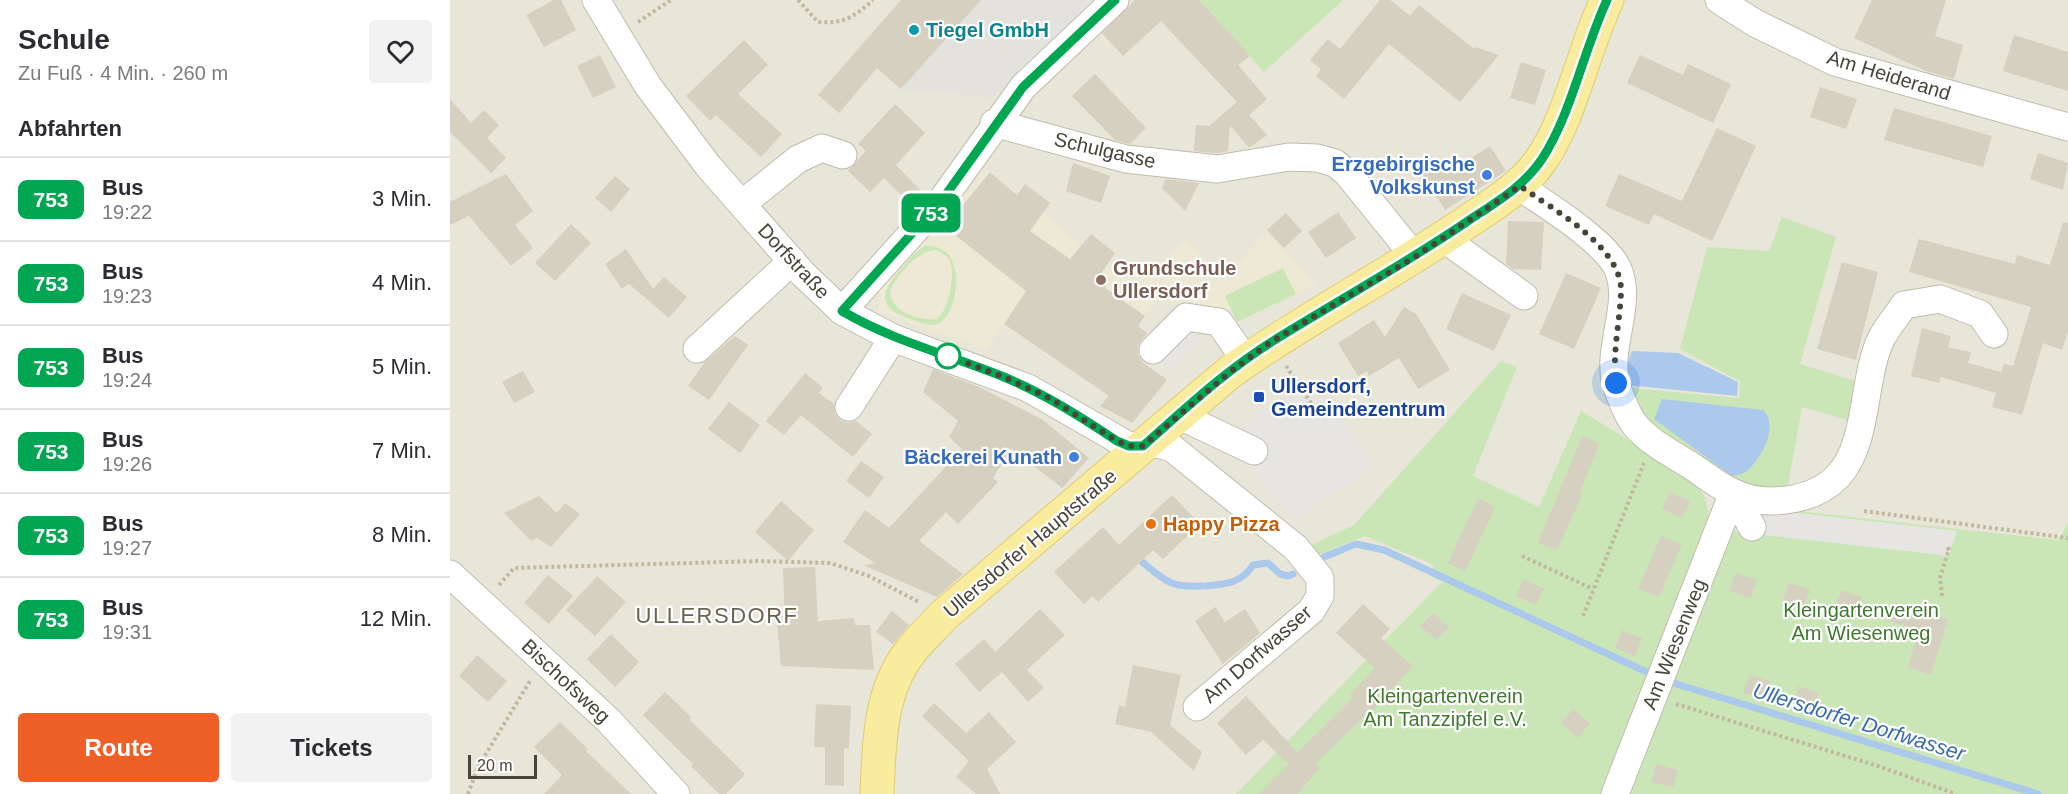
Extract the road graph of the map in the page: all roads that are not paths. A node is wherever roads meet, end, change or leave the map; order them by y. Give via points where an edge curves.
1 (596, 0) edge
2 (1115, 0) edge
3 (1607, 0) edge
4 (1719, 0) edge
5 (994, 123) junction
6 (2068, 127) edge
7 (843, 155) dead end
8 (1520, 186) junction
9 (742, 204) junction
10 (1443, 238) junction
11 (1415, 257) junction
12 (792, 261) junction
13 (1524, 296) dead end
14 (842, 311) junction
15 (1994, 334) dead end
16 (893, 338) junction
17 (697, 349) dead end
18 (1153, 350) dead end
19 (1258, 352) junction
20 (849, 407) dead end
21 (1178, 415) junction
22 (1143, 446) junction
23 (1254, 451) dead end
24 (1733, 493) junction
25 (1752, 527) dead end
26 (450, 574) edge
27 (1197, 706) dead end
28 (676, 794) edge
29 (877, 794) edge
30 (1615, 794) edge

1 - 9 street, Dorfstraße via 655,95
2 - 5 street via 1023,87
3 - 8 main road, Ullersdorfer Hauptstraße via 1560,122 1542,159
4 - 6 street, Am Heiderand via 1755,23 1835,62
5 - 11 street, Schulgasse via 1126,159 1217,169 1289,157 1335,163
5 - 14 street via 942,200
7 - 9 street via 822,148 798,159
8 - 10 main road, Ullersdorfer Hauptstraße
8 - 24 street via 1606,252 1617,268 1621,288 1614,366 1616,383 1635,424 1653,441
9 - 12 street, Dorfstraße
10 - 11 main road, Ullersdorfer Hauptstraße
10 - 13 street
11 - 19 main road, Ullersdorfer Hauptstraße
12 - 14 street, Dorfstraße
12 - 17 street
14 - 16 street, Dorfstraße
15 - 24 street via 1980,314 1941,299 1905,305 1881,339 1854,448 1837,478 1817,491 1789,500
16 - 20 street
16 - 22 street, Dorfstraße via 1004,377 1051,399 1117,441
18 - 19 street via 1186,317 1219,322
19 - 21 main road, Ullersdorfer Hauptstraße
21 - 22 main road, Ullersdorfer Hauptstraße
21 - 23 street
22 - 27 street, Am Dorfwasser via 1159,444 1183,454 1296,548 1320,578 1320,596 1311,612
22 - 29 main road, Ullersdorfer Hauptstraße via 944,615 909,654 887,698 879,741
24 - 25 street
24 - 30 street, Am Wiesenweg
26 - 28 street, Bischofsweg via 609,721

